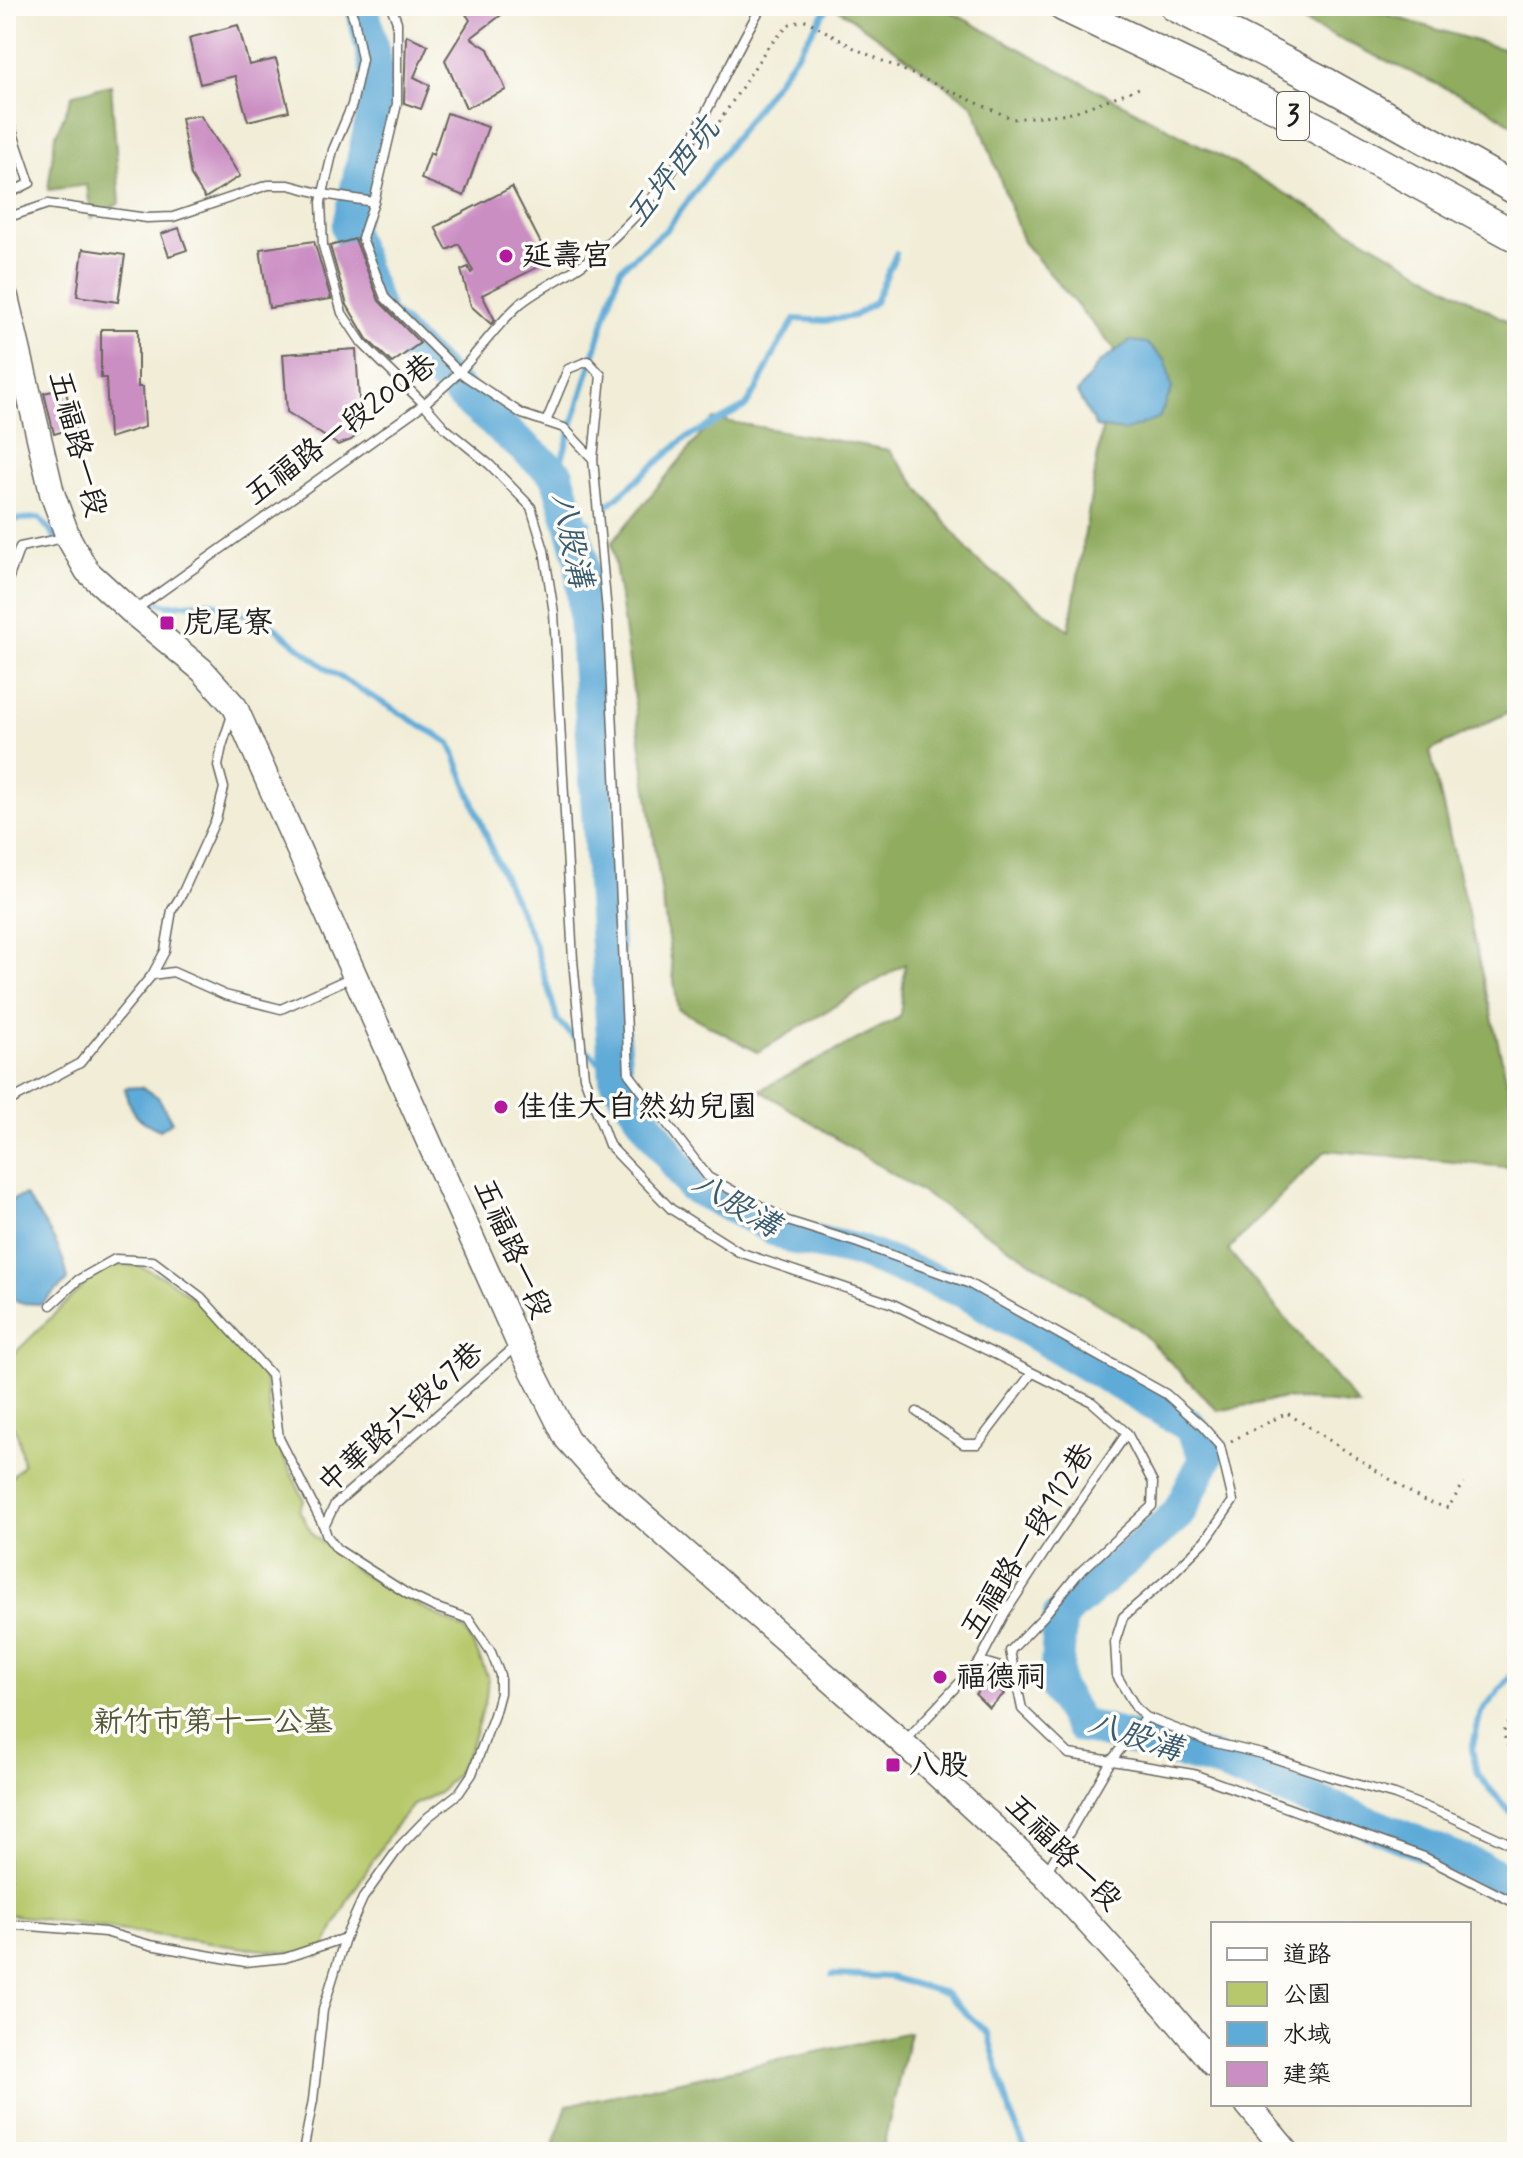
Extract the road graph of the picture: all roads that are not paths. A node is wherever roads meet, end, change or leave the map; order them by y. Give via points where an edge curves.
1 (349, 6) edge
2 (391, 6) edge
3 (762, 6) edge
4 (1063, 6) edge
5 (1175, 6) edge
6 (6, 113) edge
7 (1517, 190) edge
8 (323, 194) junction
9 (6, 195) edge
10 (374, 202) junction
11 (6, 218) edge
12 (1517, 237) edge
13 (6, 297) edge
14 (459, 372) junction
15 (424, 404) junction
16 (546, 422) junction
17 (593, 459) junction
18 (68, 537) junction
19 (6, 585) edge
20 (132, 612) junction
21 (235, 707) junction
22 (152, 975) junction
23 (355, 976) junction
24 (6, 1103) edge
25 (51, 1305) dead end
26 (519, 1344) junction
27 (1032, 1373) junction
28 (917, 1412) dead end
29 (1127, 1433) junction
30 (324, 1527) junction
31 (980, 1661) junction
32 (1014, 1671) junction
33 (1146, 1717) junction
34 (903, 1743) junction
35 (1111, 1761) junction
36 (1517, 1847) edge
37 (1044, 1874) junction
38 (1517, 1904) edge
39 (6, 1929) edge
40 (345, 1938) junction
41 (1211, 2062) edge
42 (1249, 2106) edge
43 (303, 2152) edge
44 (1287, 2152) edge

1 - 8 lane via 362,59
2 - 10 lane via 397,22 397,104
3 - 14 lane, 五福路一段200巷 via 664,183 583,264 521,303
4 - 12 highway, 3 via 1294,116
5 - 7 highway, 3
6 - 9 lane via 30,183
8 - 10 lane
8 - 11 lane via 268,185 173,217 48,204
8 - 15 lane via 323,246 342,313 362,343
10 - 14 lane via 362,238 385,298
13 - 18 main road, 五福路一段 via 52,493
14 - 15 lane, 五福路一段200巷
14 - 16 lane via 522,414
15 - 20 lane, 五福路一段200巷
15 - 27 lane via 531,507 544,550 554,613 582,1061 609,1145 671,1209 739,1252 893,1304
16 - 17 lane via 564,428
16 - 17 lane via 568,369 588,361 601,375
17 - 33 lane via 608,623 629,1074 708,1177 788,1221 968,1283 1166,1394 1220,1446 1233,1501 1206,1540 1123,1617 1115,1642 1117,1676
18 - 19 lane via 20,547
18 - 20 main road, 五福路一段 via 87,571
20 - 21 main road, 五福路一段 via 202,670
21 - 22 lane via 218,766 224,788 216,819 172,910 165,951
21 - 23 main road, 五福路一段
22 - 23 lane via 173,972 225,995 281,1009
22 - 24 lane via 80,1063
23 - 26 main road, 五福路一段
25 - 30 lane via 78,1280 115,1259 153,1261 201,1297 271,1375 279,1438
26 - 30 lane, 中華路六段67巷 via 335,1504
26 - 34 main road, 五福路一段 via 567,1439 606,1483
27 - 28 lane via 978,1444 963,1444
27 - 29 lane via 1092,1402
29 - 31 lane, 五福路一段112巷 via 1005,1613
29 - 32 lane via 1153,1483 1152,1506 1077,1575 1010,1651
30 - 40 lane, 中華路六段67巷 via 337,1549 409,1595 469,1619 500,1675 497,1704 472,1774 459,1793 401,1845 363,1898
31 - 32 lane
31 - 34 lane, 五福路一段112巷
32 - 35 lane via 1022,1709 1069,1754
33 - 35 lane
33 - 36 lane via 1207,1741 1395,1795
34 - 37 main road, 五福路一段
35 - 37 lane
35 - 38 lane via 1193,1774 1424,1857
37 - 41 main road, 五福路一段
39 - 40 lane via 18,1925 105,1932 245,1962 285,1958
40 - 43 lane, 中華路六段67巷 via 323,2010
42 - 44 main road

